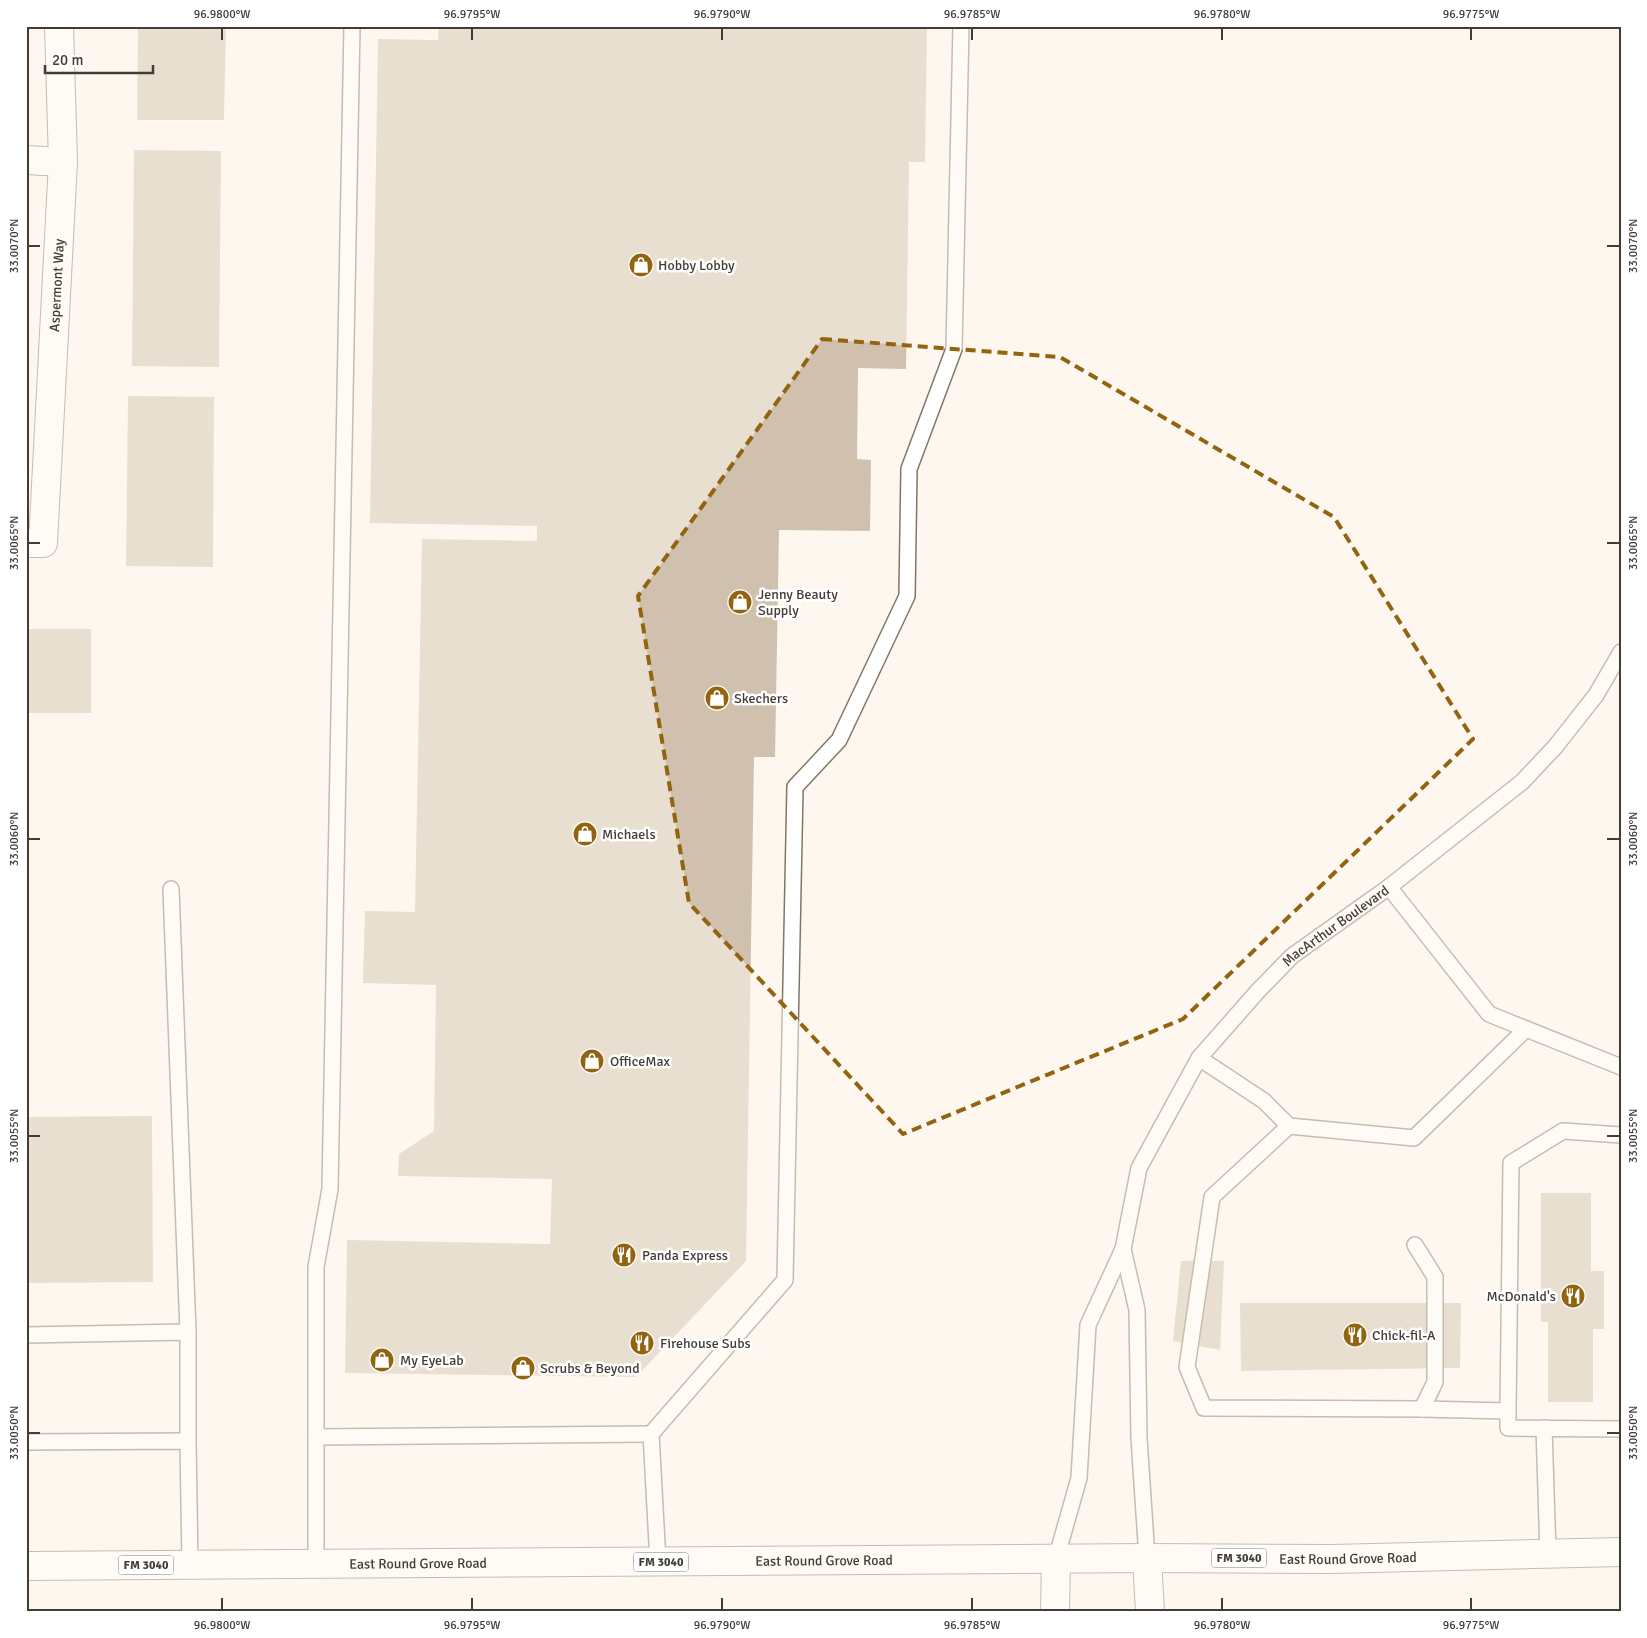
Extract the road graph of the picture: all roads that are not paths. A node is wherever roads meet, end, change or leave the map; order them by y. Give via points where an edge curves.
1 (59, 26) edge
2 (352, 26) edge
3 (961, 26) edge
4 (26, 160) edge
5 (63, 162) junction
6 (35, 543) edge
7 (1621, 652) edge
8 (1390, 887) junction
9 (171, 889) dead end
10 (1526, 1029) junction
11 (1198, 1058) junction
12 (1621, 1067) edge
13 (1289, 1126) junction
14 (1621, 1135) edge
15 (1416, 1245) dead end
16 (1123, 1249) junction
17 (188, 1332) junction
18 (26, 1335) edge
19 (1422, 1409) junction
20 (1508, 1411) junction
21 (1544, 1428) junction
22 (1621, 1429) edge
23 (651, 1434) junction
24 (316, 1437) junction
25 (188, 1441) junction
26 (26, 1442) edge
27 (1621, 1552) edge
28 (1548, 1554) junction
29 (1147, 1558) junction
30 (1056, 1560) junction
31 (658, 1562) junction
32 (316, 1564) junction
33 (190, 1565) junction
34 (26, 1566) edge
35 (1054, 1612) edge
36 (1150, 1612) edge

1 - 5 main road, Aspermont Way
2 - 24 lane via 330,1189 316,1267
3 - 23 lane via 954,349 909,469 907,596 839,740 795,787 785,1280
4 - 5 main road
5 - 6 main road, Aspermont Way
7 - 8 lane, MacArthur Boulevard via 1596,695 1522,782
8 - 10 lane via 1489,1014
8 - 11 lane, MacArthur Boulevard via 1292,956
9 - 17 lane
10 - 12 lane
10 - 13 lane via 1414,1138
11 - 13 lane via 1264,1101
11 - 16 lane, MacArthur Boulevard via 1139,1168
13 - 19 lane via 1212,1197 1187,1367 1204,1408
14 - 20 lane via 1563,1131 1512,1163
15 - 19 lane via 1435,1277 1435,1382
16 - 29 lane via 1137,1310 1139,1438
16 - 30 lane via 1088,1325 1079,1478
17 - 18 lane
17 - 25 lane
19 - 20 lane
20 - 21 lane via 1508,1428
21 - 22 lane
21 - 28 lane
23 - 24 lane
23 - 31 lane
24 - 32 lane
25 - 26 lane
25 - 33 lane
27 - 28 main road, East Round Grove Road / FM 3040
28 - 29 main road, East Round Grove Road / FM 3040 via 1332,1559
29 - 30 main road, East Round Grove Road / FM 3040
29 - 36 main road
30 - 31 main road, East Round Grove Road / FM 3040
30 - 35 main road
31 - 32 main road, East Round Grove Road / FM 3040
32 - 33 main road, East Round Grove Road / FM 3040
33 - 34 main road, East Round Grove Road / FM 3040

